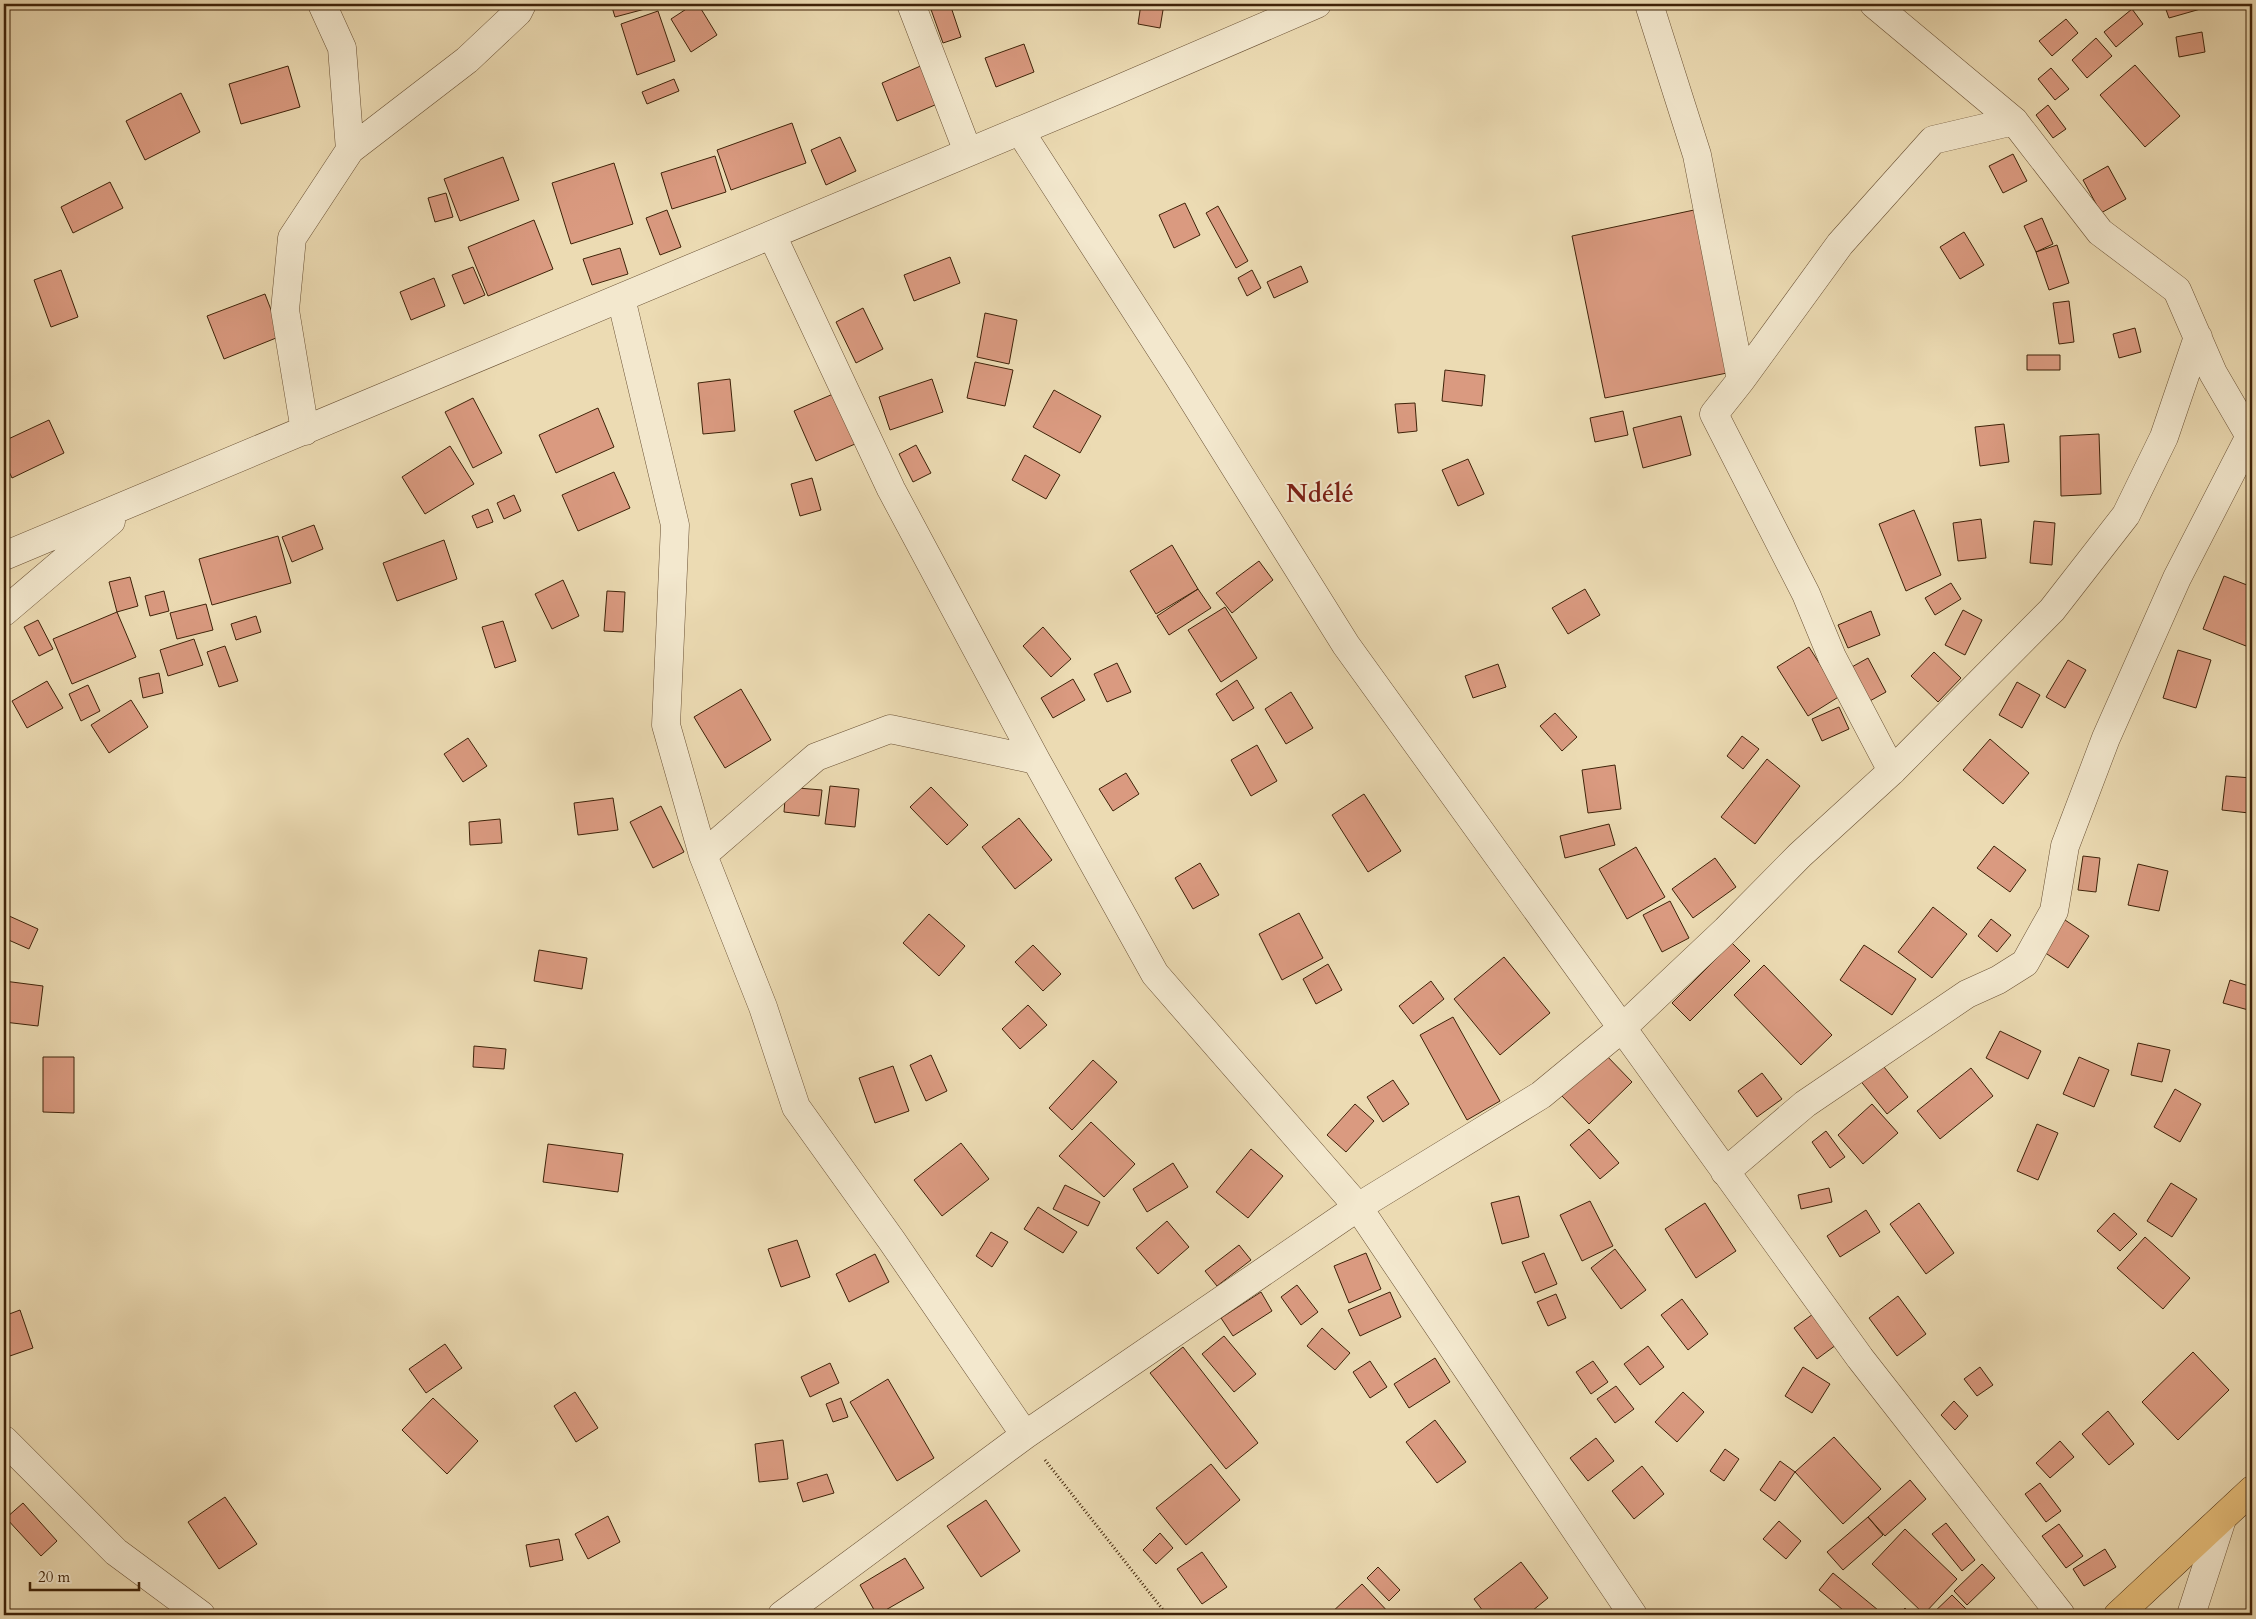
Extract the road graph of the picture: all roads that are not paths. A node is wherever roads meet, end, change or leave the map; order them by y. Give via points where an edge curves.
1 (322, 4) edge
2 (522, 4) edge
3 (911, 4) edge
4 (1317, 4) edge
5 (1649, 4) edge
6 (1874, 4) edge
7 (2014, 121) junction
8 (1020, 131) junction
9 (350, 150) junction
10 (968, 152) junction
11 (772, 235) junction
12 (621, 298) junction
13 (2198, 337) junction
14 (1741, 380) junction
15 (305, 431) junction
16 (2251, 438) edge
17 (132, 504) junction
18 (4, 556) edge
19 (4, 612) edge
20 (1036, 760) junction
21 (1892, 771) junction
22 (703, 855) junction
23 (1621, 1029) junction
24 (1726, 1172) junction
25 (1358, 1207) junction
26 (1025, 1435) junction
27 (4, 1440) edge
28 (2252, 1490) edge
29 (2222, 1519) junction
30 (201, 1615) edge
31 (782, 1615) edge
32 (1633, 1615) edge
33 (2061, 1615) edge
34 (2118, 1615) edge
35 (2191, 1615) edge

1 - 9 street via 342,48
2 - 9 street via 518,12 467,60
3 - 10 street
4 - 8 street
5 - 14 street via 1697,155
6 - 7 street
7 - 13 street via 2100,232 2177,290
7 - 14 street via 1933,140 1840,244
8 - 10 street
8 - 23 street via 1346,645
9 - 15 street via 292,238 285,310
10 - 11 street
11 - 12 street
11 - 20 street via 891,489
12 - 15 street
12 - 22 street via 675,525 666,726
13 - 16 street via 2213,373
13 - 21 street via 2164,437 2126,514 2052,610
14 - 21 street via 1714,414 1806,594 1832,657
15 - 17 street
16 - 24 street via 2177,578 2106,738 2065,846 2054,911 2025,963 1967,994 1805,1104
17 - 18 street
17 - 19 street
20 - 22 street via 890,729 816,757
20 - 25 street via 1155,974
21 - 23 street via 1800,855
22 - 26 street via 763,1007 796,1107
23 - 24 street
23 - 25 street via 1541,1095
24 - 33 street via 1860,1358
25 - 26 street
25 - 32 street
26 - 31 street
27 - 30 street via 116,1552
28 - 29 main road
29 - 34 main road
29 - 35 street

